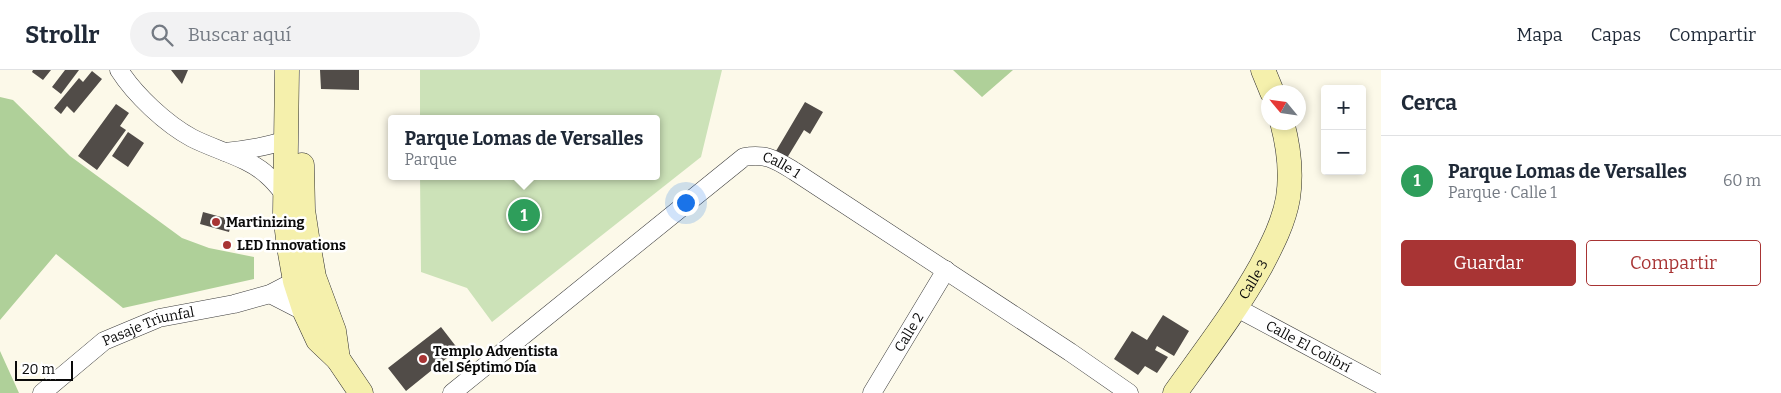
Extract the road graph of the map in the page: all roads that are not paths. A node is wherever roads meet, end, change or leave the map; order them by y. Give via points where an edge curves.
1 (119, 70) edge
2 (287, 70) edge
3 (303, 70) edge
4 (1263, 70) edge
5 (1269, 85) edge
6 (1284, 130) edge
7 (286, 140) junction
8 (224, 152) junction
9 (286, 196) junction
10 (946, 270) junction
11 (295, 281) junction
12 (270, 294) junction
13 (1237, 308) junction
14 (305, 312) junction
15 (338, 358) junction
16 (1381, 385) edge
17 (42, 393) edge
18 (361, 393) edge
19 (452, 393) edge
20 (872, 393) edge
21 (1129, 393) edge
22 (1174, 393) edge

1 - 8 street via 171,125
2 - 7 main road
3 - 15 main road via 303,210 314,277 334,332
4 - 5 main road
6 - 13 main road, Calle 3 via 1289,149 1288,199 1268,252
7 - 8 street via 266,147
7 - 9 main road
8 - 9 street via 268,175
9 - 11 main road via 285,214
10 - 19 street, Calle 1 via 780,163 767,156 744,157
10 - 20 street, Calle 2
10 - 21 street, Calle 1
11 - 12 street, Pasaje Triunfal
11 - 14 main road
12 - 14 street
12 - 17 street, Pasaje Triunfal via 159,318 104,341
13 - 16 street, Calle El Colibrí
13 - 22 main road, Calle 3
14 - 15 main road via 318,340
15 - 18 main road

